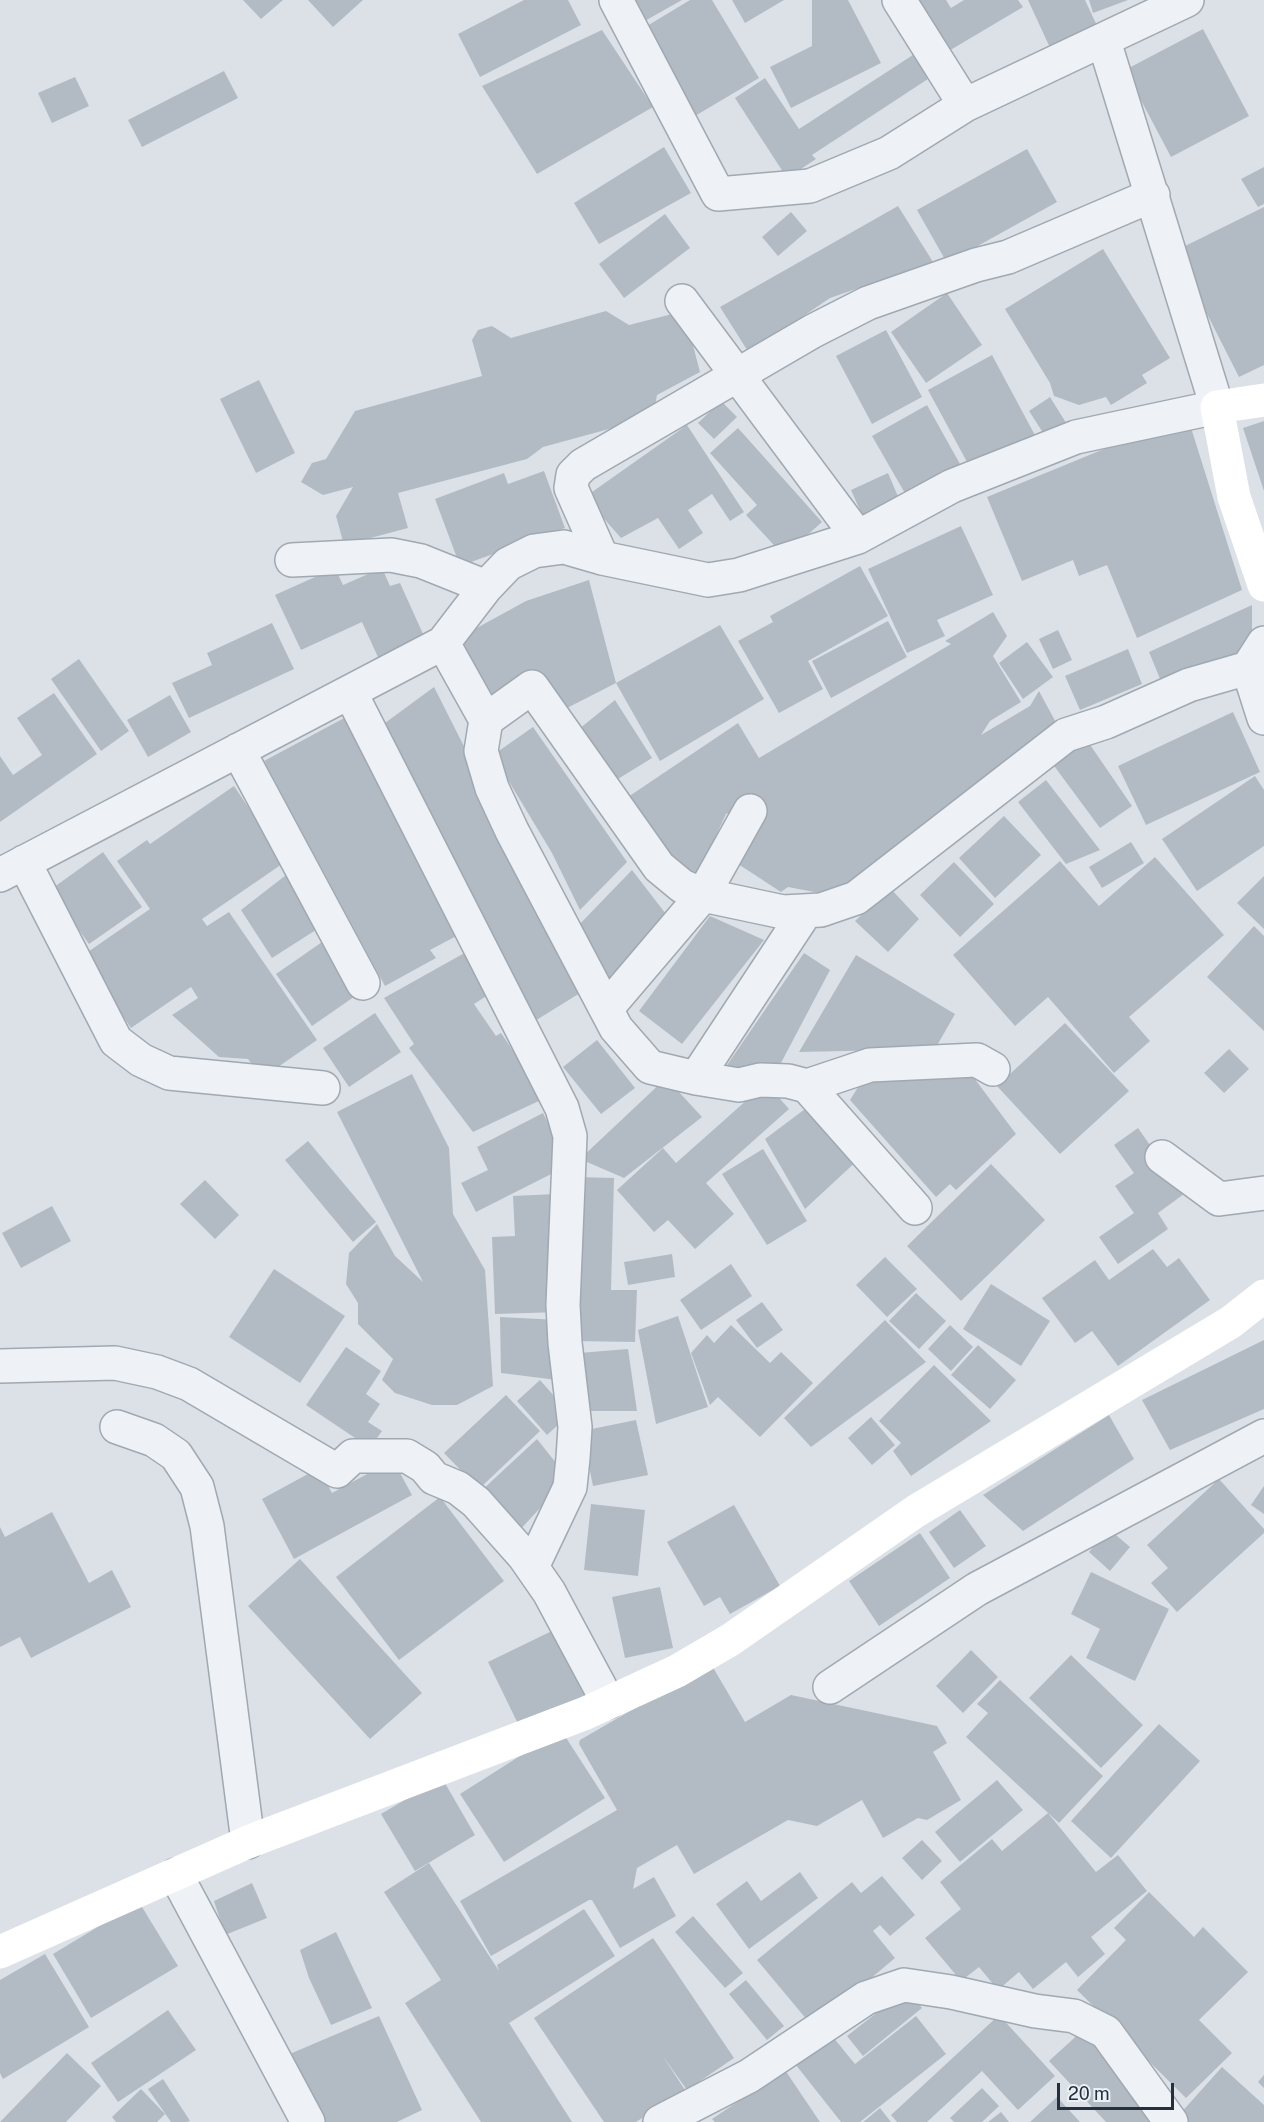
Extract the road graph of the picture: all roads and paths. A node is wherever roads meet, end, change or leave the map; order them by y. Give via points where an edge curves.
1 (616, 0) edge
2 (899, 0) edge
3 (1188, 0) edge
4 (1104, 41) junction
5 (965, 105) junction
6 (1153, 195) junction
7 (682, 301) dead end
8 (737, 375) junction
9 (1264, 400) edge
10 (1216, 406) junction
11 (858, 537) junction
12 (602, 558) junction
13 (292, 560) dead end
14 (1264, 585) edge
15 (486, 587) junction
16 (443, 643) junction
17 (1256, 655) edge
18 (350, 692) junction
19 (1264, 718) edge
20 (486, 720) junction
21 (238, 750) junction
22 (750, 811) dead end
23 (12, 869) edge
24 (703, 895) junction
25 (806, 911) junction
26 (363, 983) dead end
27 (606, 1009) junction
28 (993, 1069) dead end
29 (696, 1078) junction
30 (807, 1086) junction
31 (322, 1088) dead end
32 (1162, 1157) dead end
33 (1264, 1193) edge
34 (915, 1208) dead end
35 (1264, 1296) edge
36 (0, 1366) edge
37 (117, 1428) dead end
38 (1264, 1436) edge
39 (532, 1567) junction
40 (830, 1687) dead end
41 (608, 1702) junction
42 (248, 1842) junction
43 (176, 1875) junction
44 (0, 1952) edge
45 (308, 2122) edge
46 (660, 2122) edge
47 (1171, 2122) edge

1 - 5 street via 718,194 810,186 888,153
2 - 5 street
3 - 4 street
4 - 5 street
4 - 6 street
6 - 8 street via 1008,257 868,303
6 - 10 street
7 - 8 street
8 - 11 street
8 - 12 street via 573,475 570,488
9 - 10 main road
10 - 11 street via 1076,437 952,486
10 - 14 main road via 1234,497
11 - 12 street via 739,575 708,580
12 - 15 street via 564,547 534,551 508,564
13 - 15 street via 391,555 421,561
15 - 16 street
16 - 18 street
16 - 20 street
17 - 19 street
17 - 25 street via 1106,722 1066,735 856,898
18 - 21 street
18 - 39 street via 562,1108 570,1137 563,1305 575,1427 573,1458 570,1487
20 - 24 street via 532,687 659,867 682,886
20 - 27 street via 481,751 492,788
21 - 23 street
21 - 26 street
22 - 24 street
23 - 31 street via 116,1041 141,1060 169,1073
24 - 25 street via 783,912
24 - 27 street
25 - 29 street
27 - 29 street via 616,1028 650,1067
28 - 30 street via 977,1060 870,1065
29 - 30 street via 739,1084 788,1081
30 - 34 street
32 - 33 street via 1219,1199
35 - 41 main road via 1232,1322 916,1511 730,1640 677,1671
36 - 39 street via 115,1363 157,1372 189,1384 337,1471 353,1456 407,1456 434,1478 458,1488 476,1502
37 - 42 street via 154,1440 176,1455 197,1487 207,1526
38 - 40 street via 977,1589
39 - 41 street
41 - 42 main road
42 - 43 main road
43 - 44 main road
43 - 45 street
46 - 47 street via 749,2076 866,1998 904,1985 1074,2016 1107,2032

